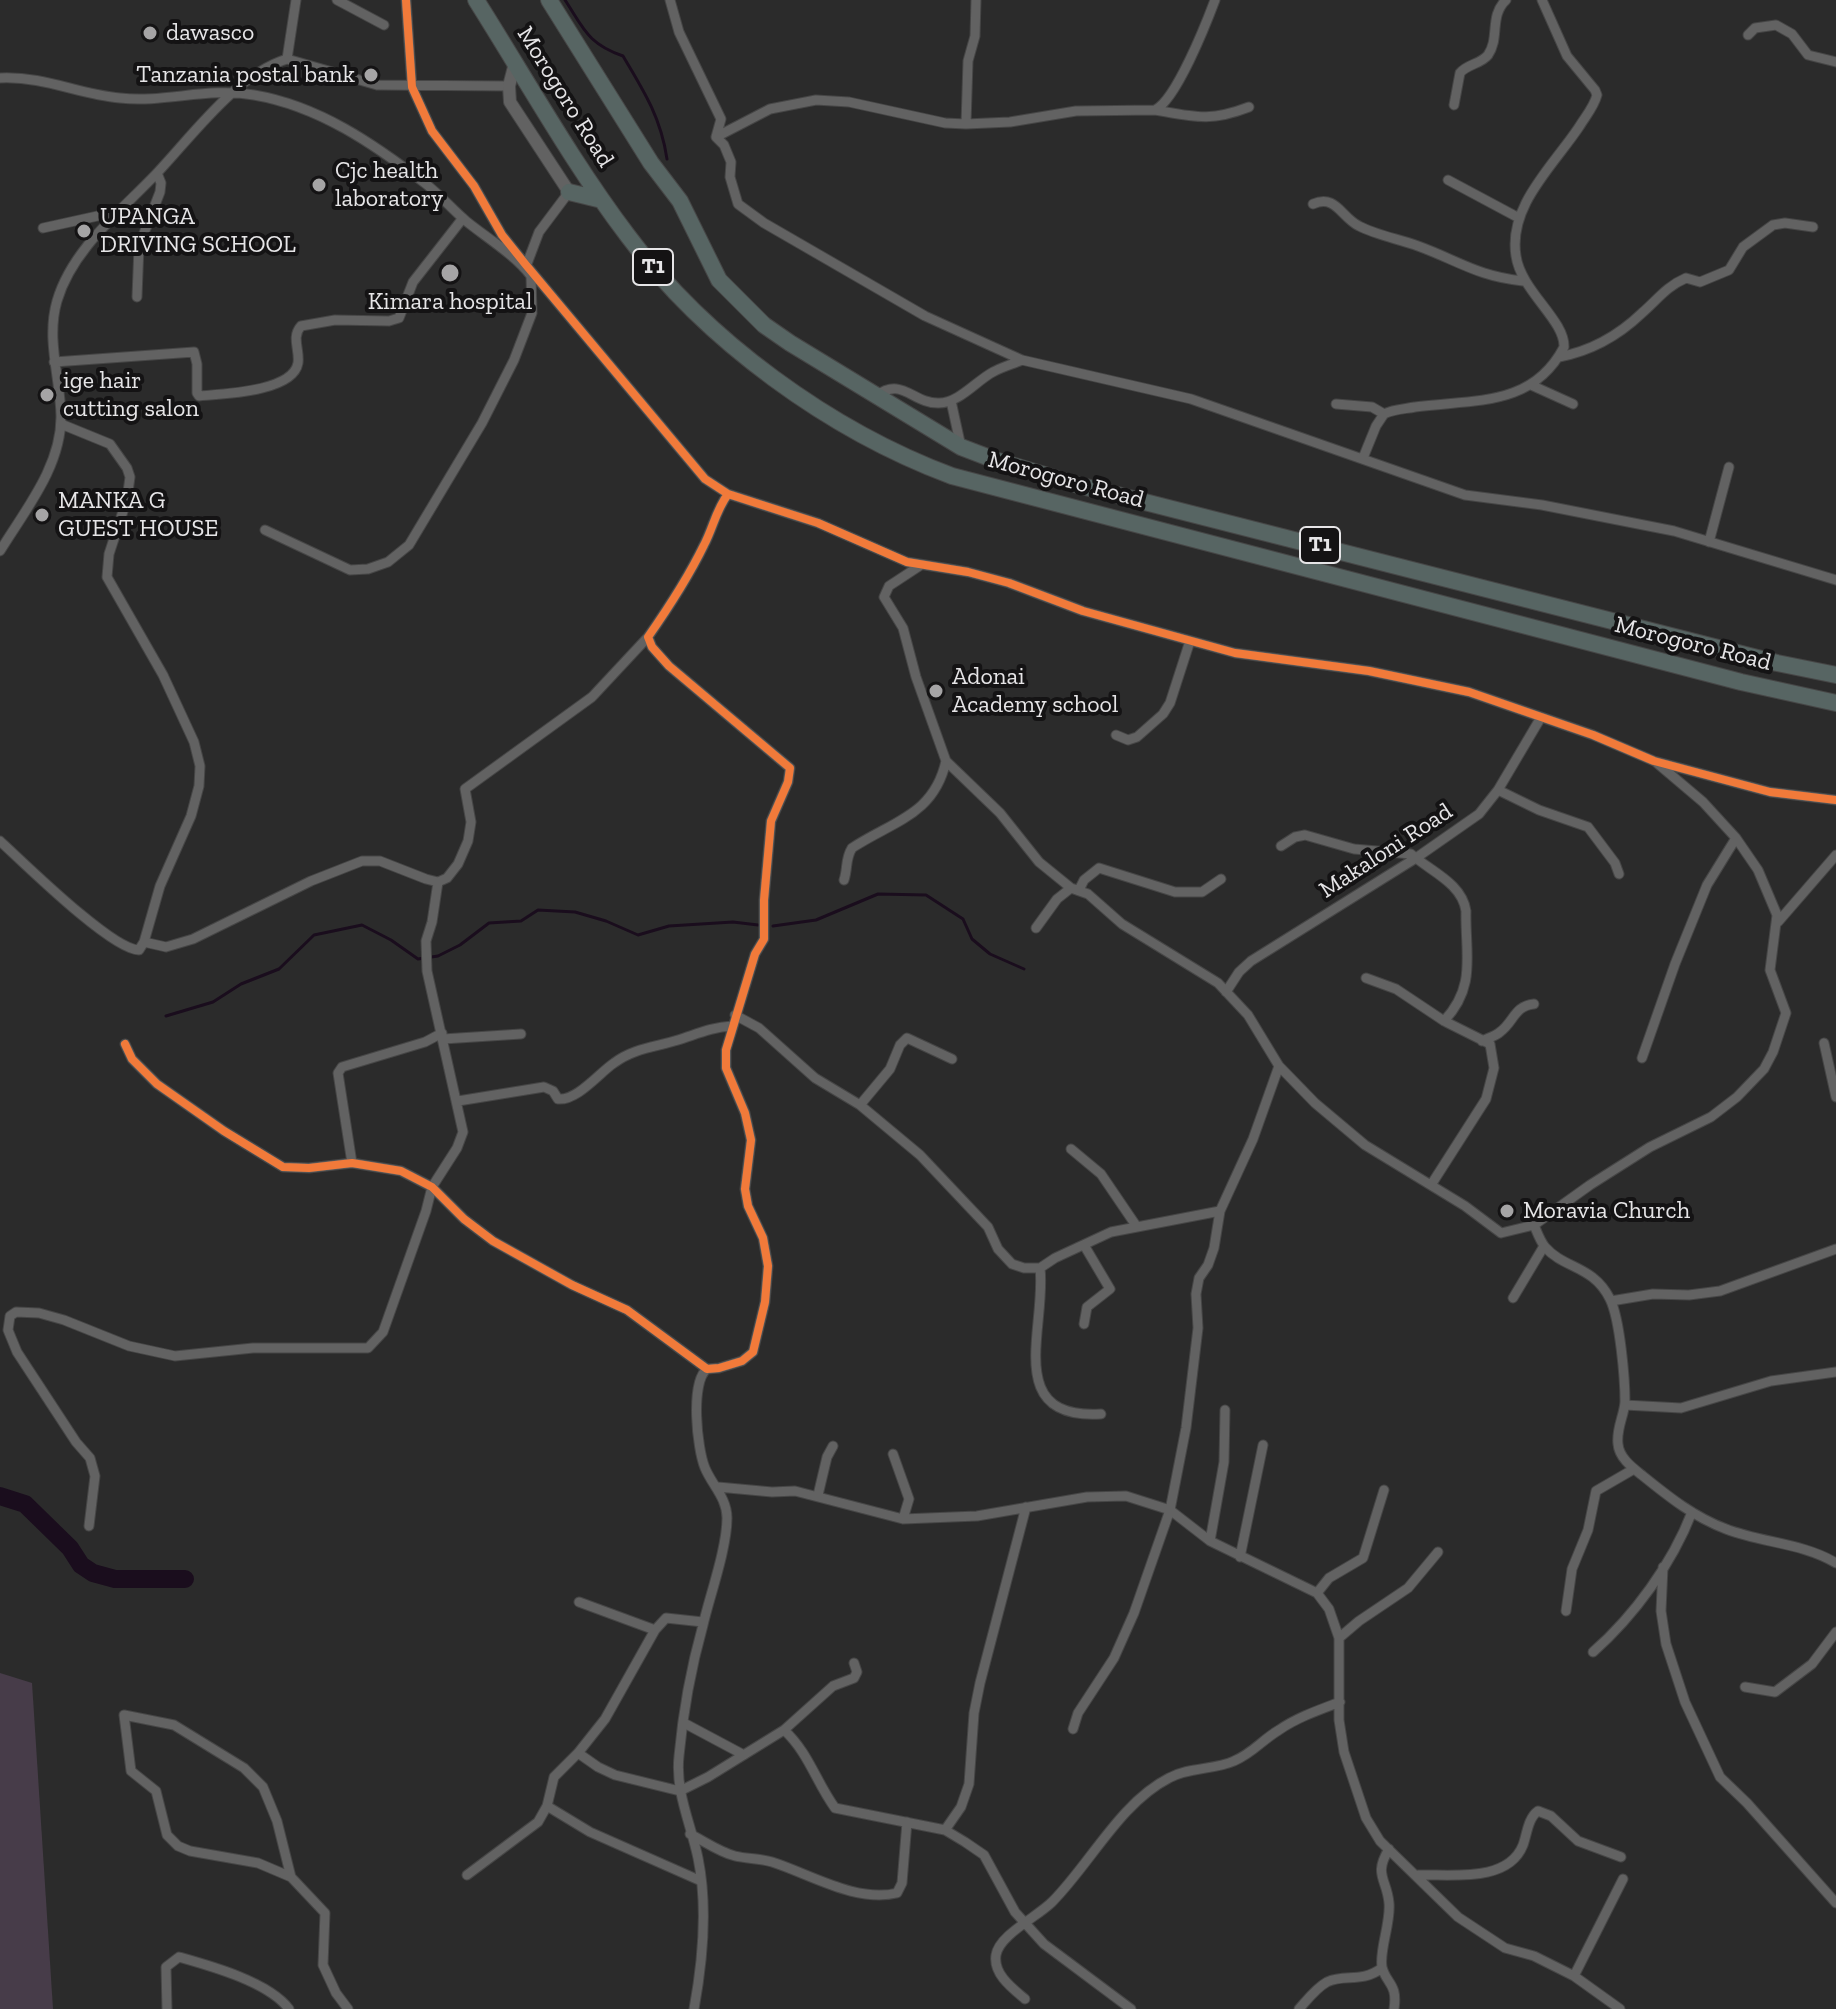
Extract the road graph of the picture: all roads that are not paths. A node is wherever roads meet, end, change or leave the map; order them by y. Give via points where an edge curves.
1 (296, 0) edge
2 (337, 0) edge
3 (406, 0) edge
4 (476, 0) edge
5 (549, 0) edge
6 (670, 0) edge
7 (976, 0) edge
8 (1215, 0) edge
9 (1506, 0) edge
10 (1542, 0) edge
11 (384, 25) dead end
12 (1748, 35) dead end
13 (287, 59) junction
14 (1836, 62) edge
15 (515, 63) junction
16 (0, 78) edge
17 (509, 86) junction
18 (412, 87) junction
19 (234, 93) junction
20 (1454, 105) dead end
21 (1249, 107) dead end
22 (1155, 110) junction
23 (966, 124) junction
24 (716, 137) junction
25 (157, 173) junction
26 (1448, 180) dead end
27 (569, 192) junction
28 (602, 200) junction
29 (1313, 204) dead end
30 (114, 217) junction
31 (463, 218) junction
32 (1519, 218) junction
33 (1813, 227) dead end
34 (43, 228) dead end
35 (526, 267) junction
36 (1523, 281) junction
37 (137, 297) dead end
38 (1559, 357) junction
39 (1022, 360) junction
40 (54, 362) junction
41 (1531, 385) junction
42 (876, 396) junction
43 (951, 401) junction
44 (1336, 404) dead end
45 (1573, 404) dead end
46 (1384, 414) junction
47 (61, 424) junction
48 (961, 447) junction
49 (1363, 458) junction
50 (1729, 467) dead end
51 (728, 494) junction
52 (265, 530) dead end
53 (1709, 542) junction
54 (0, 551) edge
55 (921, 565) junction
56 (1836, 580) edge
57 (648, 637) junction
58 (1190, 641) junction
59 (1836, 675) edge
60 (1836, 703) edge
61 (1540, 719) junction
62 (1116, 735) dead end
63 (946, 761) junction
64 (1654, 761) junction
65 (1498, 790) junction
66 (1836, 800) edge
67 (1736, 838) junction
68 (0, 841) edge
69 (1281, 846) dead end
70 (1836, 855) edge
71 (1416, 858) junction
72 (1619, 874) dead end
73 (1221, 879) dead end
74 (844, 880) dead end
75 (438, 882) junction
76 (1072, 887) junction
77 (1778, 922) junction
78 (1036, 928) dead end
79 (144, 942) junction
80 (1366, 978) dead end
81 (1226, 992) junction
82 (1534, 1004) dead end
83 (733, 1020) junction
84 (1444, 1021) junction
85 (521, 1034) dead end
86 (442, 1036) junction
87 (1482, 1041) junction
88 (1824, 1043) dead end
89 (125, 1044) dead end
90 (1642, 1058) dead end
91 (952, 1059) dead end
92 (1279, 1066) junction
93 (1836, 1097) edge
94 (458, 1101) junction
95 (860, 1105) junction
96 (1071, 1149) dead end
97 (352, 1163) junction
98 (1431, 1185) junction
99 (432, 1187) junction
100 (1220, 1211) junction
101 (1534, 1225) junction
102 (1137, 1227) junction
103 (1084, 1245) junction
104 (1544, 1246) junction
105 (1836, 1249) edge
106 (1040, 1268) junction
107 (1513, 1298) dead end
108 (1611, 1301) junction
109 (1084, 1324) dead end
110 (707, 1369) junction
111 (1836, 1372) edge
112 (1625, 1405) junction
113 (1225, 1410) dead end
114 (1101, 1414) dead end
115 (1263, 1445) dead end
116 (833, 1446) dead end
117 (893, 1454) dead end
118 (1634, 1469) junction
119 (718, 1487) junction
120 (1384, 1490) dead end
121 (818, 1495) junction
122 (1026, 1507) junction
123 (1170, 1510) junction
124 (1692, 1512) junction
125 (903, 1519) junction
126 (89, 1526) dead end
127 (1210, 1541) junction
128 (1438, 1552) dead end
129 (1240, 1557) junction
130 (1836, 1563) edge
131 (1663, 1567) junction
132 (1317, 1593) junction
133 (579, 1602) dead end
134 (1566, 1611) dead end
135 (703, 1622) junction
136 (655, 1630) junction
137 (1836, 1632) edge
138 (1339, 1638) junction
139 (1593, 1652) dead end
140 (854, 1663) dead end
141 (1745, 1687) dead end
142 (1340, 1702) junction
143 (684, 1723) junction
144 (1073, 1729) dead end
145 (784, 1730) junction
146 (578, 1753) junction
147 (744, 1755) junction
148 (680, 1791) junction
149 (547, 1806) junction
150 (907, 1822) junction
151 (945, 1830) junction
152 (690, 1834) junction
153 (1389, 1849) junction
154 (1621, 1857) dead end
155 (467, 1875) dead end
156 (1418, 1875) junction
157 (291, 1877) junction
158 (1623, 1879) dead end
159 (701, 1881) junction
160 (1836, 1903) edge
161 (1027, 1924) junction
162 (1382, 1968) junction
163 (1574, 1976) junction
164 (1025, 1999) dead end
165 (167, 2009) edge
166 (289, 2009) edge
167 (348, 2009) edge
168 (694, 2009) edge
169 (1131, 2009) edge
170 (1299, 2009) edge
171 (1394, 2009) edge
172 (1620, 2009) edge

1 - 13 street
2 - 11 street
3 - 18 street
4 - 15 highway, Morogoro Road / T1
5 - 42 highway, Morogoro Road / T1 via 680,201 725,287 764,325
6 - 24 street via 679,32 721,119
7 - 23 street
8 - 22 street via 1166,103
9 - 20 street via 1495,16 1489,53 1460,73
10 - 32 street via 1567,56 1597,95
12 - 14 street via 1755,28 1776,25 1792,34 1808,55
13 - 18 street via 368,84
13 - 19 street
15 - 17 street
15 - 28 highway, Morogoro Road / T1
16 - 19 street via 38,79 123,99
17 - 18 street
17 - 27 street via 514,110
18 - 35 street via 432,131
19 - 25 street
19 - 31 street via 275,99 341,126 428,185
21 - 22 street via 1207,119
22 - 23 street via 1076,111
23 - 24 street via 816,100 770,109
24 - 39 street via 731,162 738,204 764,223 925,316
25 - 30 street
25 - 37 street via 160,192 139,246
26 - 32 street
27 - 28 highway
27 - 35 street via 539,232
28 - 60 highway, Morogoro Road / T1 via 654,268 713,328 809,401 908,460 952,476
29 - 36 street via 1326,200 1361,228 1488,276
30 - 34 street
30 - 40 street via 77,259 61,288 53,319
31 - 35 street
31 - 40 street via 413,282 399,318 301,326 296,334 297,367 288,378 240,393 198,396 192,351
32 - 36 street via 1515,246
33 - 38 street via 1773,225 1743,247 1729,270 1700,282 1686,278 1671,284 1611,338
35 - 51 street via 705,479
35 - 52 street via 533,286 526,332 482,423 409,545 388,562 350,570
36 - 38 street via 1562,334 1565,343
38 - 41 street
39 - 43 street
39 - 49 street via 1191,399
40 - 47 street
41 - 45 street
41 - 46 street via 1487,400
42 - 43 street via 897,388 937,404
42 - 48 highway, Morogoro Road / T1
43 - 48 street
44 - 46 street via 1372,407
46 - 49 street
47 - 54 street via 49,470
47 - 79 street via 110,444 127,468 127,499 107,577 163,675 200,766 191,816 160,886
48 - 59 highway, Morogoro Road / T1 via 1078,485
49 - 53 street via 1465,495 1607,516
50 - 53 street
51 - 55 street
51 - 57 street via 683,586
53 - 56 street
55 - 58 street via 1009,583 1083,611
55 - 63 street via 889,586 884,597 903,628
57 - 75 street via 592,697 465,789 471,822 468,841 458,864
57 - 83 street via 669,666 790,768 771,821 764,939
58 - 61 street via 1469,692
58 - 62 street via 1163,714 1137,737
61 - 64 street
61 - 65 street, Makaloni Road
63 - 74 street via 935,794 852,848
63 - 76 street via 1000,813 1039,862
64 - 66 street via 1770,792
64 - 67 street
65 - 71 street, Makaloni Road via 1479,814
65 - 72 street via 1588,827
67 - 77 street via 1758,870
67 - 90 street via 1707,885
68 - 79 street via 112,939 133,950
69 - 71 street via 1305,835
70 - 77 street
71 - 81 street, Makaloni Road via 1251,961
71 - 84 street via 1451,884 1465,904 1468,980
73 - 76 street via 1202,892 1175,892 1099,868
75 - 79 street via 380,861 362,861 193,939 166,947
75 - 86 street via 426,941
76 - 78 street
76 - 81 street
77 - 101 street via 1770,970 1786,1013 1764,1069 1711,1117 1650,1147
80 - 84 street via 1396,989
81 - 92 street via 1248,1015
82 - 87 street via 1524,1005 1500,1033
83 - 94 street via 634,1052 568,1099 558,1099 544,1087
83 - 95 street via 759,1028 815,1078
83 - 110 street via 726,1068 751,1140 745,1189 768,1266 753,1352 742,1361
84 - 87 street
85 - 86 street
86 - 94 street
86 - 97 street via 342,1067 338,1073
87 - 98 street via 1490,1044 1494,1068 1486,1099
88 - 93 street
89 - 97 street via 157,1084 283,1167
91 - 95 street via 907,1038
92 - 98 street via 1365,1145
92 - 100 street
94 - 99 street via 463,1132
95 - 106 street via 958,1194 1012,1264
96 - 102 street via 1101,1174
97 - 99 street via 401,1171
98 - 101 street via 1501,1233
99 - 110 street via 493,1241 627,1310
99 - 126 street via 383,1332 368,1348 253,1348 175,1356 129,1346 39,1313 10,1316 8,1330 17,1352 90,1458 95,1476
100 - 102 street
100 - 123 street via 1214,1248 1196,1294 1198,1328 1186,1428
101 - 104 street
102 - 103 street
103 - 106 street
103 - 109 street via 1110,1289 1087,1307
104 - 107 street
104 - 108 street via 1581,1268
105 - 108 street via 1720,1291
106 - 114 street via 1036,1374 1046,1400 1076,1413
108 - 112 street
110 - 119 street via 698,1380 698,1439 706,1469
111 - 112 street via 1771,1381 1681,1408
112 - 118 street via 1617,1447
113 - 127 street via 1224,1462
115 - 129 street
116 - 121 street
117 - 125 street via 909,1499
118 - 124 street
118 - 134 street via 1596,1491 1572,1569
119 - 121 street
119 - 135 street via 727,1516
120 - 132 street via 1363,1558 1329,1578
121 - 125 street
122 - 123 street via 1106,1495
122 - 125 street via 977,1516
122 - 151 street via 980,1683 969,1784
123 - 127 street
123 - 144 street via 1134,1613
124 - 130 street via 1726,1529 1821,1554
124 - 131 street
127 - 129 street
128 - 138 street via 1408,1588
129 - 132 street
131 - 139 street via 1630,1615
131 - 160 street via 1666,1644 1685,1702 1720,1777
132 - 138 street
133 - 136 street
135 - 136 street via 666,1618
135 - 143 street
136 - 146 street via 617,1700
137 - 141 street via 1812,1664 1775,1692
138 - 142 street
140 - 145 street via 854,1678 833,1686
142 - 153 street via 1340,1731 1354,1786 1366,1818
142 - 161 street via 1303,1716 1230,1763 1168,1778 1107,1833 1065,1888
143 - 147 street
143 - 148 street
145 - 147 street
145 - 150 street via 809,1759 835,1808
146 - 148 street via 615,1775
146 - 149 street via 554,1777
147 - 148 street
148 - 152 street
149 - 155 street via 538,1822
149 - 159 street via 590,1832
150 - 151 street
150 - 152 street via 902,1883 897,1893 886,1895 862,1893 769,1861 733,1856
151 - 161 street via 984,1855
152 - 159 street
153 - 156 street
153 - 162 street via 1380,1871 1389,1901
154 - 156 street via 1578,1841 1538,1811 1514,1860 1498,1869
156 - 163 street via 1458,1917 1505,1948
157 - 157 street via 263,1787 244,1768 174,1725 124,1715 131,1771 156,1791 167,1835 178,1846 258,1863
157 - 167 street via 325,1913 323,1965
158 - 163 street
159 - 168 street via 701,1968
161 - 164 street via 1002,1940 996,1954 1007,1984
161 - 169 street via 1044,1944
162 - 170 street via 1370,1977 1324,1984
162 - 171 street via 1393,1985
163 - 172 street
165 - 166 street via 166,1967 179,1957 252,1982 281,1998

